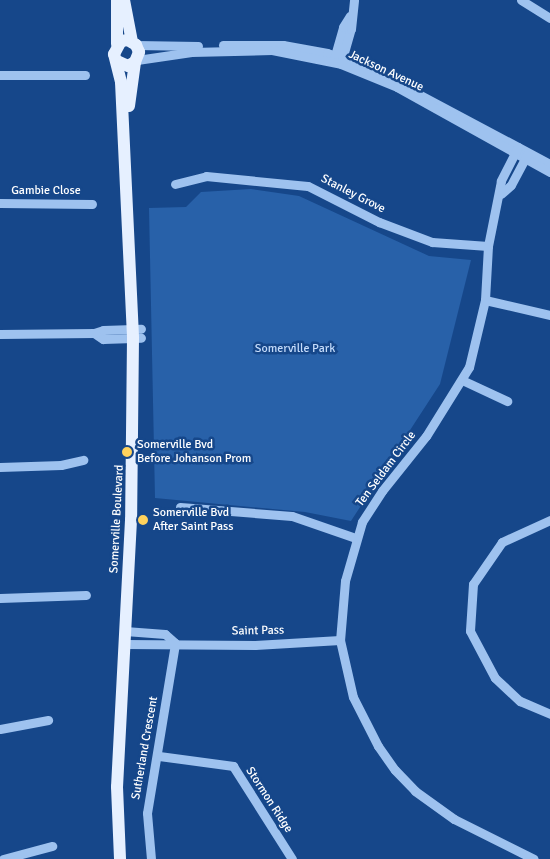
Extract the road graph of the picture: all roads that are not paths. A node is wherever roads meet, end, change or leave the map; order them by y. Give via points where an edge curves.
1 (117, 0) edge
2 (124, 0) edge
3 (354, 0) edge
4 (525, 1) edge
5 (550, 18) edge
6 (134, 43) junction
7 (117, 44) junction
8 (338, 60) junction
9 (116, 61) junction
10 (136, 61) junction
11 (85, 74) dead end
12 (0, 75) edge
13 (517, 150) junction
14 (527, 155) junction
15 (550, 164) edge
16 (550, 172) edge
17 (175, 184) dead end
18 (501, 194) junction
19 (0, 203) edge
20 (92, 204) dead end
21 (488, 246) junction
22 (485, 300) junction
23 (550, 315) edge
24 (0, 334) edge
25 (137, 334) junction
26 (462, 380) junction
27 (508, 401) dead end
28 (83, 460) dead end
29 (0, 467) edge
30 (180, 506) dead end
31 (550, 520) edge
32 (356, 538) junction
33 (86, 595) dead end
34 (0, 598) edge
35 (128, 637) junction
36 (340, 640) junction
37 (175, 642) junction
38 (550, 714) edge
39 (48, 720) dead end
40 (0, 730) edge
41 (158, 756) junction
42 (52, 846) dead end
43 (3, 859) edge
44 (120, 859) edge
45 (127, 859) edge
46 (150, 859) edge
47 (292, 859) edge
48 (534, 859) edge

1 - 7 main road, Somerville Boulevard
2 - 6 main road, Somerville Boulevard
3 - 8 street via 351,15 343,27
4 - 5 street
6 - 7 main road
6 - 8 street, Jackson Avenue via 147,48 272,44
6 - 10 main road, Somerville Boulevard
7 - 9 main road, Somerville Boulevard via 114,50
8 - 10 street, Jackson Avenue via 272,50 192,52
8 - 13 street, Jackson Avenue via 398,81
9 - 10 main road via 128,66
9 - 25 main road, Somerville Boulevard via 121,82
10 - 25 main road, Somerville Boulevard via 129,106
11 - 12 street
13 - 14 street, Jackson Avenue
13 - 18 street, Ten Seldam Circle via 501,181
14 - 15 street, Jackson Avenue
14 - 16 street, Jackson Avenue
14 - 18 street, Ten Seldam Circle via 511,185
17 - 21 street, Stanley Grove via 206,176 308,186 379,222 432,242
18 - 21 street, Ten Seldam Circle
19 - 20 street, Gambie Close
21 - 22 street, Ten Seldam Circle
22 - 23 street
22 - 26 street, Ten Seldam Circle via 469,367
24 - 25 street via 94,334 103,339
25 - 35 main road, Somerville Boulevard via 139,520
26 - 27 street
26 - 32 street, Ten Seldam Circle via 426,436 382,491
28 - 29 street via 60,465
30 - 32 street via 292,516
31 - 38 street via 502,542 473,584 470,631 495,678 520,700
32 - 36 street, Ten Seldam Circle via 345,581
33 - 34 street
35 - 37 street, Saint Pass via 165,634
35 - 44 main road, Somerville Boulevard via 117,787
35 - 45 main road, Somerville Boulevard via 124,778
36 - 37 street, Saint Pass via 255,645
36 - 48 street, Ten Seldam Circle via 353,697 378,746 395,770 436,808
37 - 41 street, Sutherland Crescent
39 - 40 street
41 - 46 street, Sutherland Crescent via 147,813
41 - 47 street, Stormon Ridge via 233,766
42 - 43 street

